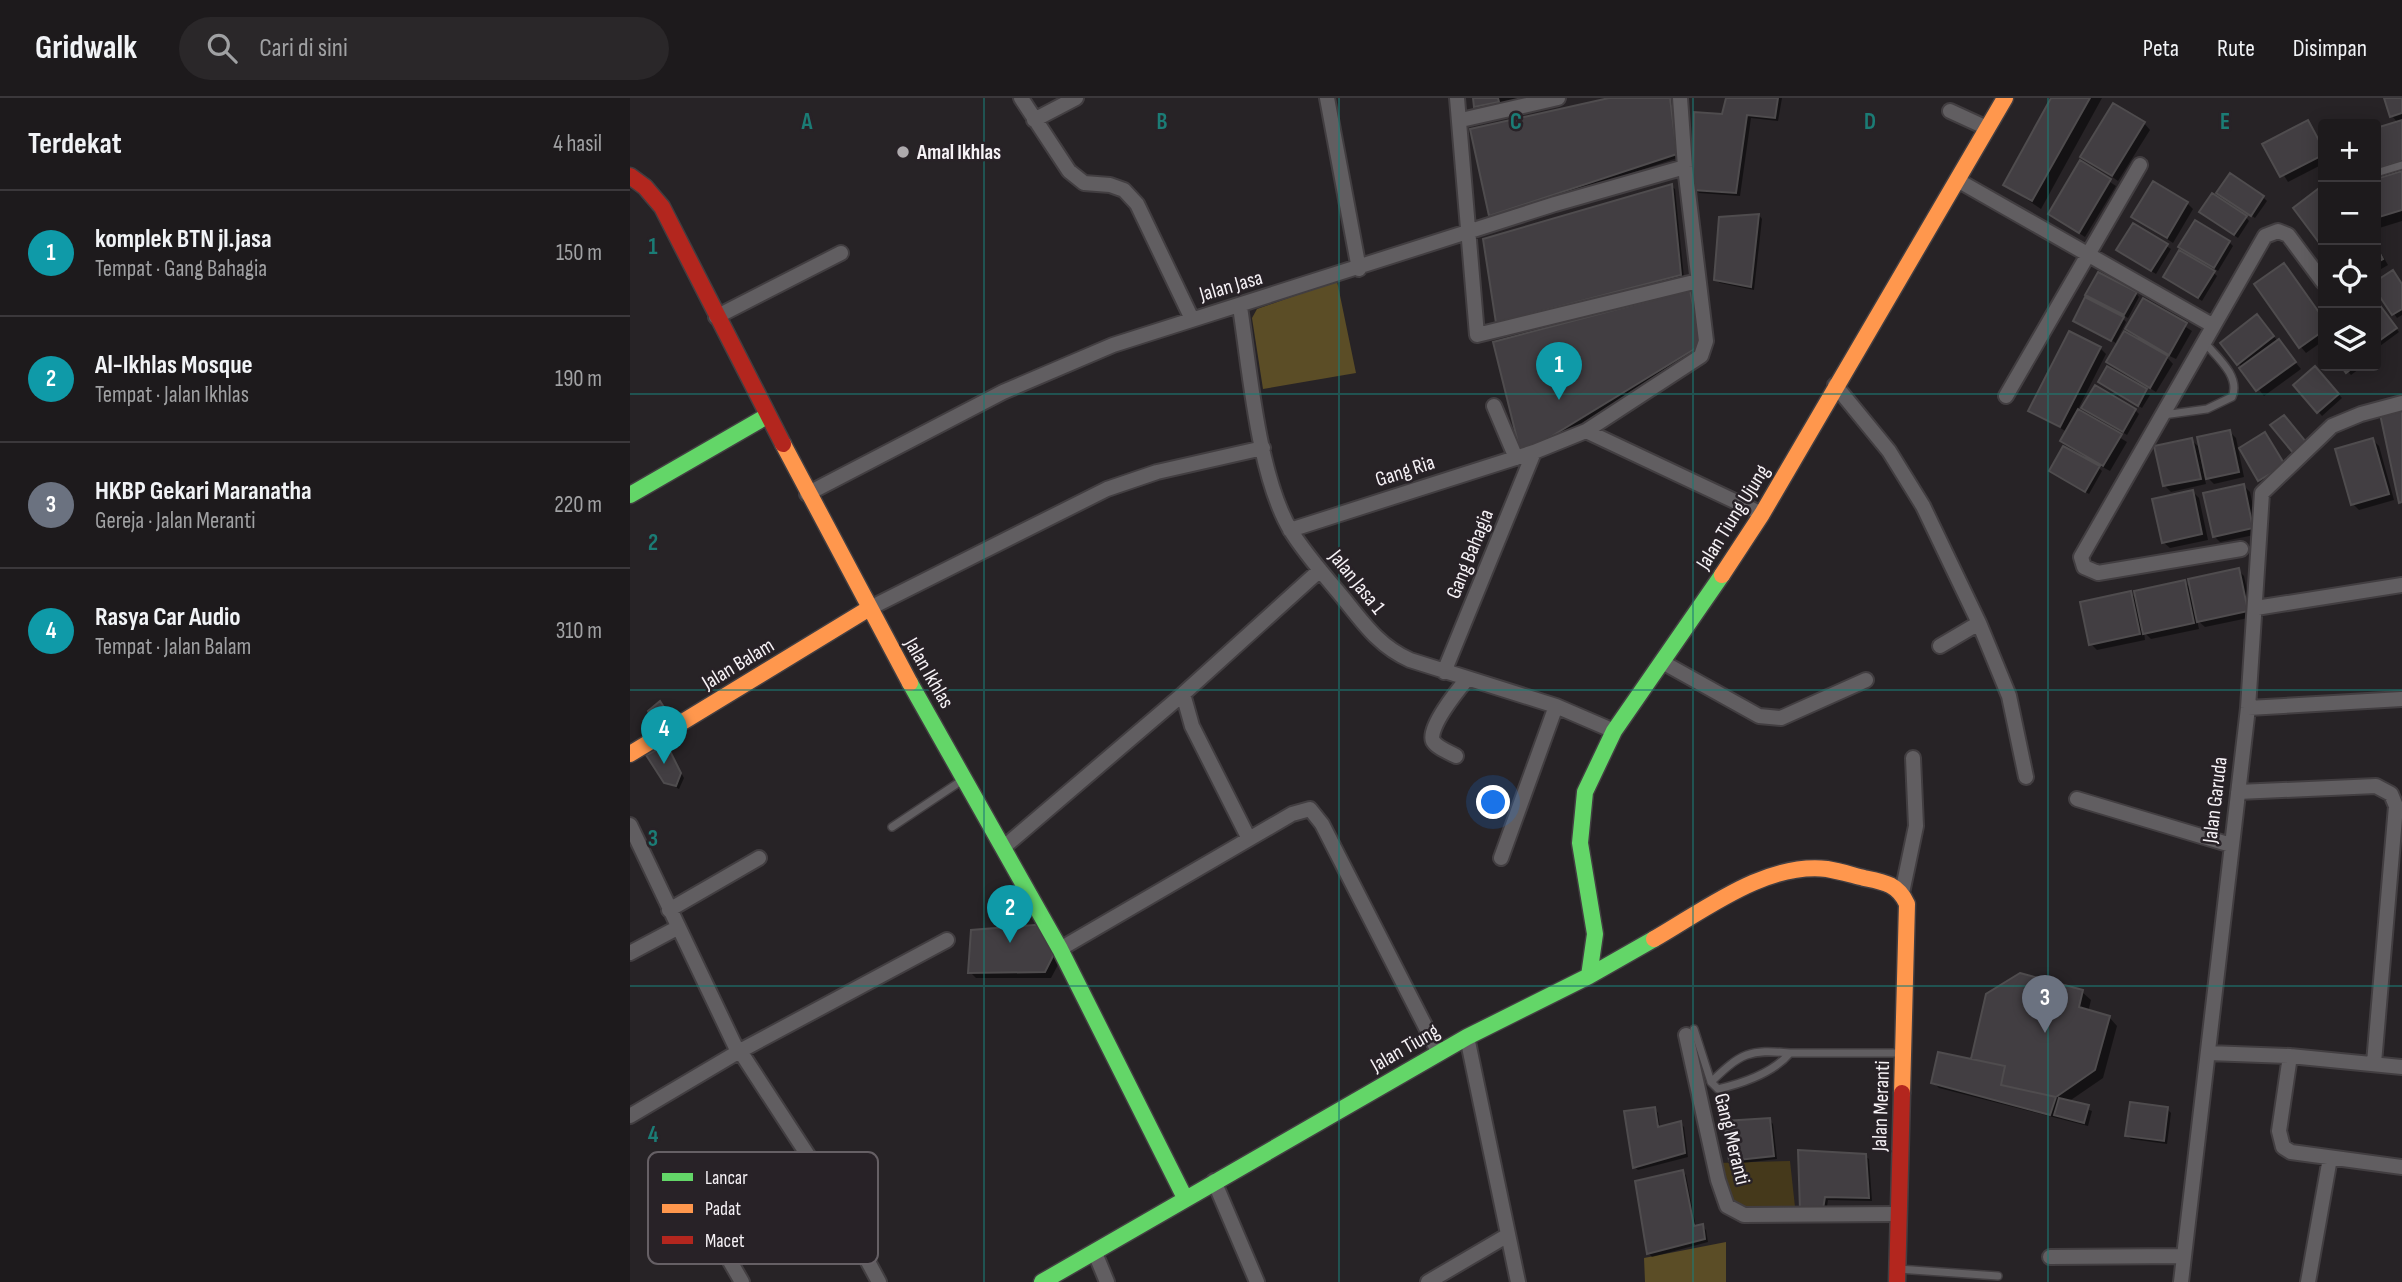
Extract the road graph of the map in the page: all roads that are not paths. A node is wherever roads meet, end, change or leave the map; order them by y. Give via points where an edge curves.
1 (1021, 98) edge
2 (1076, 98) edge
3 (1327, 98) edge
4 (1457, 98) edge
5 (1558, 98) edge
6 (1680, 98) edge
7 (2005, 98) edge
8 (1950, 111) dead end
9 (1034, 120) junction
10 (1461, 120) junction
11 (1987, 128) junction
12 (2140, 165) dead end
13 (2402, 165) edge
14 (1685, 166) junction
15 (2381, 171) edge
16 (630, 176) edge
17 (1959, 181) junction
18 (1469, 233) junction
19 (841, 253) dead end
20 (2088, 255) junction
21 (1359, 269) junction
22 (2318, 275) edge
23 (1698, 281) junction
24 (1240, 307) junction
25 (716, 317) junction
26 (1192, 319) junction
27 (2212, 325) junction
28 (2204, 342) junction
29 (1835, 385) junction
30 (2006, 396) dead end
31 (2402, 403) edge
32 (1494, 406) dead end
33 (2162, 415) junction
34 (767, 416) junction
35 (1586, 431) junction
36 (1263, 448) junction
37 (1534, 452) junction
38 (1516, 458) junction
39 (807, 494) junction
40 (630, 495) edge
41 (1762, 514) junction
42 (1290, 530) junction
43 (2241, 549) dead end
44 (1320, 570) junction
45 (2402, 585) edge
46 (2256, 608) junction
47 (868, 609) junction
48 (1979, 623) junction
49 (1940, 646) dead end
50 (1664, 663) junction
51 (1444, 671) junction
52 (1467, 679) junction
53 (1866, 680) dead end
54 (1183, 694) junction
55 (2402, 699) edge
56 (1556, 706) junction
57 (2248, 708) junction
58 (1614, 731) junction
59 (630, 754) edge
60 (1456, 756) dead end
61 (1913, 758) dead end
62 (965, 778) junction
63 (2026, 778) dead end
64 (2238, 792) junction
65 (2077, 799) dead end
66 (630, 825) edge
67 (892, 827) dead end
68 (1249, 839) junction
69 (2231, 845) junction
70 (1004, 847) junction
71 (759, 858) dead end
72 (1501, 858) dead end
73 (1902, 893) junction
74 (669, 910) junction
75 (677, 928) junction
76 (947, 940) dead end
77 (1060, 949) junction
78 (630, 953) edge
79 (1589, 976) junction
80 (1467, 1037) junction
81 (1691, 1037) joint
82 (739, 1052) junction
83 (1439, 1053) junction
84 (1790, 1053) junction
85 (1904, 1053) junction
86 (2208, 1053) junction
87 (2290, 1056) junction
88 (2374, 1063) junction
89 (2402, 1067) edge
90 (1711, 1082) junction
91 (630, 1116) edge
92 (805, 1152) edge
93 (2330, 1158) junction
94 (2402, 1167) edge
95 (1214, 1181) junction
96 (1185, 1198) junction
97 (1899, 1214) junction
98 (1508, 1234) junction
99 (1095, 1253) junction
100 (2184, 1256) junction
101 (2050, 1257) dead end
102 (732, 1264) edge
103 (868, 1264) edge
104 (1897, 1275) edge
105 (1998, 1276) dead end
106 (742, 1282) edge
107 (878, 1282) edge
108 (1042, 1282) edge
109 (1107, 1282) edge
110 (1257, 1282) edge
111 (1427, 1282) edge
112 (1518, 1282) edge
113 (2181, 1282) edge
114 (2308, 1282) edge

1 - 9 street
2 - 9 street
3 - 21 street
4 - 10 street
5 - 10 street
6 - 14 street, Gang Ria
7 - 11 street, Jalan Tiung Ujung
8 - 11 street
9 - 26 street via 1069,171 1084,183 1124,190 1137,204
10 - 18 street
11 - 17 street, Jalan Tiung Ujung
12 - 20 street
13 - 15 lane
14 - 18 street, Jalan Jasa
14 - 23 street, Gang Ria
16 - 25 street, Jalan Ikhlas via 662,207
17 - 20 street
17 - 29 street, Jalan Tiung Ujung
18 - 21 street, Jalan Jasa
18 - 23 street via 1477,335
19 - 25 street
20 - 27 street
20 - 30 street
21 - 24 street, Jalan Jasa
22 - 27 street via 2288,235 2278,231 2265,236
23 - 35 street, Gang Ria via 1706,341 1701,356
24 - 26 street, Jalan Jasa
24 - 36 street, Jalan Jasa 1
25 - 34 street, Jalan Ikhlas
26 - 39 street, Jalan Jasa via 1113,345 1003,392
27 - 28 street
28 - 33 street
28 - 33 lane via 2231,376 2235,385 2232,397 2207,409
29 - 41 street, Jalan Tiung Ujung
29 - 48 street via 1905,472
31 - 46 street, Jalan Garuda via 2332,426 2262,493
32 - 38 street
33 - 43 street via 2081,556 2084,567 2098,573
34 - 39 street, Jalan Ikhlas
34 - 40 street
35 - 37 street, Gang Ria
35 - 41 street
36 - 42 street, Jalan Jasa 1
36 - 47 street via 1157,472 1107,489
37 - 38 street, Gang Ria
37 - 51 street, Gang Bahagia
38 - 42 street, Gang Ria
39 - 47 street, Jalan Ikhlas
41 - 50 street, Jalan Tiung Ujung
42 - 44 street, Jalan Jasa 1
44 - 51 street, Jalan Jasa 1 via 1373,636 1393,653
44 - 54 street
45 - 46 street
46 - 57 street, Jalan Garuda
47 - 59 street, Jalan Balam
47 - 62 street, Jalan Ikhlas
48 - 49 street
48 - 63 street via 2009,696
50 - 53 street via 1759,716 1781,718
50 - 58 street, Jalan Tiung Ujung
51 - 52 street, Jalan Jasa 1
52 - 56 street, Jalan Jasa 1
52 - 60 street via 1431,736 1435,744
54 - 68 street via 1192,726
54 - 70 street
55 - 57 street
56 - 58 street, Jalan Jasa 1
56 - 72 street
57 - 64 street, Jalan Garuda
58 - 79 street, Jalan Tiung Ujung via 1585,792 1580,820 1595,934
61 - 73 street via 1916,825
62 - 67 lane
62 - 70 street, Jalan Ikhlas
64 - 69 street, Jalan Garuda
64 - 88 street via 2376,786 2388,790 2394,800
65 - 69 street
66 - 74 street
68 - 77 street
68 - 83 street via 1292,814 1314,811
69 - 86 street, Jalan Garuda
70 - 77 street, Jalan Ikhlas
71 - 74 street
73 - 79 street, Jalan Tiung via 1889,883 1851,873 1798,869 1749,885
73 - 85 street, Jalan Meranti via 1908,932
74 - 75 street
75 - 78 street
75 - 82 street
76 - 82 street
77 - 96 street, Jalan Ikhlas
79 - 80 street, Jalan Tiung
80 - 83 street, Jalan Tiung
80 - 98 street
81 - 90 lane
81 - 97 street, Gang Meranti via 1717,1180 1727,1206 1744,1215
82 - 91 street
82 - 92 street
83 - 95 street, Jalan Tiung
84 - 85 lane
84 - 90 lane via 1737,1057
84 - 90 lane via 1781,1063 1739,1084 1718,1089
85 - 97 street, Jalan Meranti
86 - 87 street
86 - 100 street, Jalan Garuda
87 - 88 street
87 - 93 street via 2280,1144 2287,1150
88 - 89 street
93 - 94 street
93 - 114 street
95 - 96 street, Jalan Tiung
95 - 110 street
96 - 99 street, Jalan Tiung
97 - 104 street, Jalan Meranti
98 - 111 street
98 - 112 street
99 - 108 street, Jalan Tiung
99 - 109 street
100 - 101 street
100 - 113 street, Jalan Garuda
102 - 106 street
103 - 107 street
104 - 105 lane

